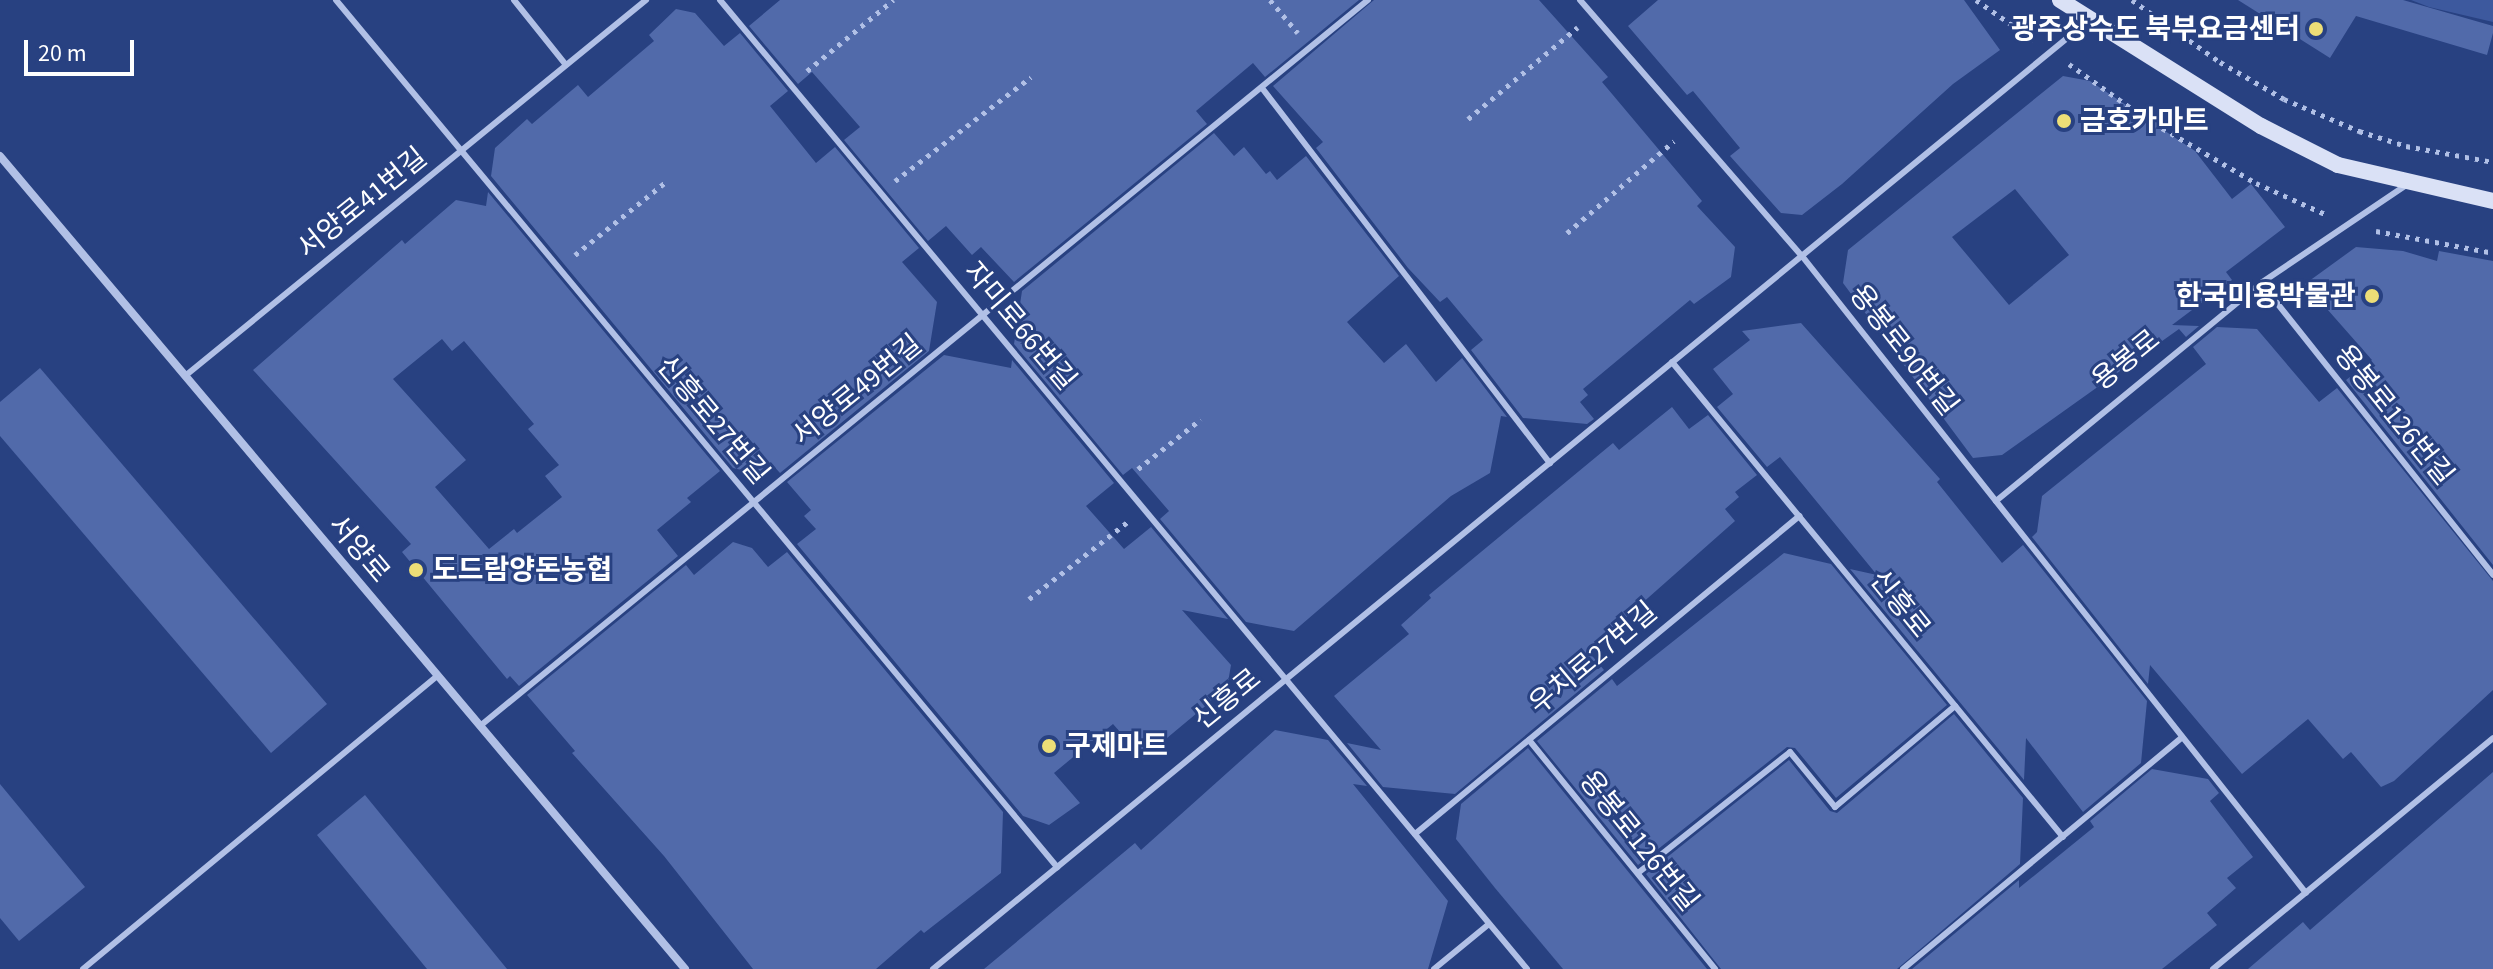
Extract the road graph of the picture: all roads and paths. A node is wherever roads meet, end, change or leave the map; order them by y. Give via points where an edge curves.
1 (336, 0) edge
2 (514, 0) edge
3 (646, 0) edge
4 (720, 0) edge
5 (893, 0) edge
6 (1270, 0) edge
7 (1368, 0) edge
8 (1580, 0) edge
9 (1976, 0) edge
10 (2060, 0) edge
11 (2136, 1) edge
12 (1593, 15) junction
13 (2089, 20) junction
14 (1311, 48) junction
15 (2051, 51) junction
16 (566, 65) junction
17 (1031, 77) dead end
18 (791, 85) junction
19 (1262, 88) junction
20 (1468, 119) dead end
21 (1690, 127) junction
22 (461, 150) junction
23 (0, 156) edge
24 (2493, 162) edge
25 (667, 181) dead end
26 (2411, 182) junction
27 (880, 192) junction
28 (2493, 201) edge
29 (2350, 223) junction
30 (1567, 233) dead end
31 (2493, 253) edge
32 (1802, 256) junction
33 (558, 268) junction
34 (2261, 283) junction
35 (983, 316) junction
36 (1672, 362) junction
37 (185, 376) junction
38 (1201, 419) dead end
39 (1550, 463) junction
40 (1121, 482) junction
41 (1996, 501) junction
42 (753, 503) junction
43 (1143, 509) junction
44 (1800, 516) junction
45 (2493, 575) edge
46 (1029, 599) dead end
47 (437, 676) junction
48 (1285, 680) junction
49 (1955, 706) junction
50 (480, 726) junction
51 (2182, 737) junction
52 (2493, 738) edge
53 (1529, 740) junction
54 (1415, 834) junction
55 (2063, 837) junction
56 (1057, 867) junction
57 (1638, 873) junction
58 (2306, 893) junction
59 (1489, 924) junction
60 (83, 969) edge
61 (685, 969) edge
62 (933, 969) edge
63 (1434, 969) edge
64 (1527, 969) edge
65 (1715, 969) edge
66 (1903, 969) edge
67 (2213, 969) edge

1 - 22 lane, 신흥로27번길
2 - 16 lane
3 - 16 lane, 서양로41번길
4 - 18 lane, 자미로66번길
5 - 18 path
6 - 14 path
7 - 14 lane, 서양로49번길
8 - 12 lane, 용봉로90번길
9 - 15 path
10 - 13 main road
11 - 24 path via 2220,62 2284,99 2406,146
12 - 20 path
12 - 21 lane, 용봉로90번길
13 - 15 lane, 신흥로
13 - 26 main road via 2261,126 2338,165
14 - 19 lane, 서양로49번길
15 - 29 path via 2145,118 2256,183
15 - 32 lane, 신흥로
16 - 22 lane, 서양로41번길
17 - 27 path
18 - 27 lane, 자미로66번길
19 - 35 lane, 서양로49번길
19 - 39 lane
21 - 30 path
21 - 32 lane, 용봉로90번길
22 - 33 lane, 신흥로27번길
22 - 37 lane, 서양로41번길
23 - 37 street, 서양로
25 - 33 path
26 - 28 main road
26 - 29 lane, 용봉로
27 - 35 lane, 자미로66번길
29 - 31 path
29 - 34 lane, 용봉로
32 - 36 lane, 신흥로
32 - 41 lane, 용봉로90번길
33 - 42 lane, 신흥로27번길
34 - 41 lane, 용봉로
34 - 45 lane, 용봉로126번길
35 - 40 lane, 자미로66번길
35 - 42 lane, 서양로49번길
36 - 39 lane, 신흥로
36 - 44 lane, 신흥로
37 - 47 street, 서양로
38 - 40 path
39 - 48 lane, 신흥로
40 - 43 lane, 자미로66번길
41 - 51 lane, 용봉로90번길
42 - 50 lane, 서양로49번길
42 - 56 lane, 신흥로27번길
43 - 46 path
43 - 48 lane, 자미로66번길
44 - 49 lane, 신흥로
44 - 53 lane, 우치로27번길
47 - 50 street, 서양로
47 - 60 lane
48 - 54 lane
48 - 56 lane, 신흥로
49 - 55 lane, 신흥로
49 - 57 lane via 1835,807 1790,752
50 - 61 street, 서양로
51 - 55 lane
51 - 58 lane, 용봉로90번길
52 - 58 lane
53 - 54 lane, 우치로27번길
53 - 57 lane, 용봉로126번길
54 - 59 lane
55 - 66 lane
56 - 62 lane, 신흥로
57 - 65 lane, 용봉로126번길
58 - 67 lane
59 - 63 lane
59 - 64 lane

